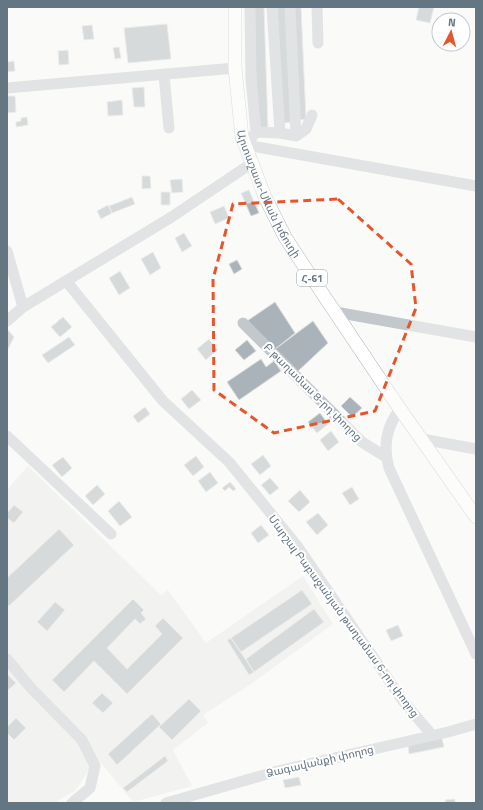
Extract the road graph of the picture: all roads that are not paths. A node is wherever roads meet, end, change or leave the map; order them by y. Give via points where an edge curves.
1 (235, 7) edge
2 (250, 7) edge
3 (272, 7) edge
4 (290, 7) edge
5 (317, 7) edge
6 (318, 43) dead end
7 (235, 68) junction
8 (164, 75) junction
9 (7, 88) edge
10 (312, 115) dead end
11 (169, 128) dead end
12 (256, 132) junction
13 (280, 134) junction
14 (296, 136) junction
15 (246, 145) junction
16 (252, 163) junction
17 (476, 186) edge
18 (7, 251) edge
19 (67, 282) junction
20 (24, 307) junction
21 (335, 312) junction
22 (7, 321) edge
23 (243, 323) dead end
24 (476, 337) edge
25 (400, 409) junction
26 (7, 436) edge
27 (422, 439) junction
28 (476, 449) edge
29 (386, 457) junction
30 (476, 516) edge
31 (111, 534) dead end
32 (476, 654) edge
33 (7, 659) edge
34 (476, 724) edge
35 (432, 735) junction
36 (72, 803) edge
37 (166, 803) edge

1 - 7 main road, Արտաշատ-Սևան խճուղի / Հ-61
2 - 12 street via 251,79
3 - 13 street
4 - 14 street
5 - 6 street
7 - 8 street
7 - 15 main road, Արտաշատ-Սևան խճուղի / Հ-61 via 242,137
8 - 9 street
8 - 11 street
10 - 14 street via 306,129
12 - 13 street
12 - 15 street
13 - 14 street
15 - 16 main road, Արտաշատ-Սևան խճուղի / Հ-61
15 - 17 street
16 - 19 street
16 - 21 main road, Արտաշատ-Սևան խճուղի / Հ-61 via 285,237
18 - 20 street
19 - 20 street
19 - 35 street, Մարշալ Բաբաջանյան թաղամաս 6-րդ փողոց via 163,401 229,462 298,548 403,701
20 - 22 street
21 - 24 street
21 - 25 main road, Արտաշատ-Սևան խճուղի / Հ-61
23 - 29 street, Բ թաղամաս 8-րդ փողոց via 362,442
25 - 27 main road, Արտաշատ-Սևան խճուղի / Հ-61
25 - 29 street via 392,418 389,428
26 - 31 street
27 - 28 street
27 - 30 main road, Արտաշատ-Սևան խճուղի / Հ-61
29 - 32 street
33 - 36 street via 31,688 82,740 95,766 90,788
34 - 35 street, Ձագավանքի փողոց
35 - 37 street, Ձագավանքի փողոց via 278,771

